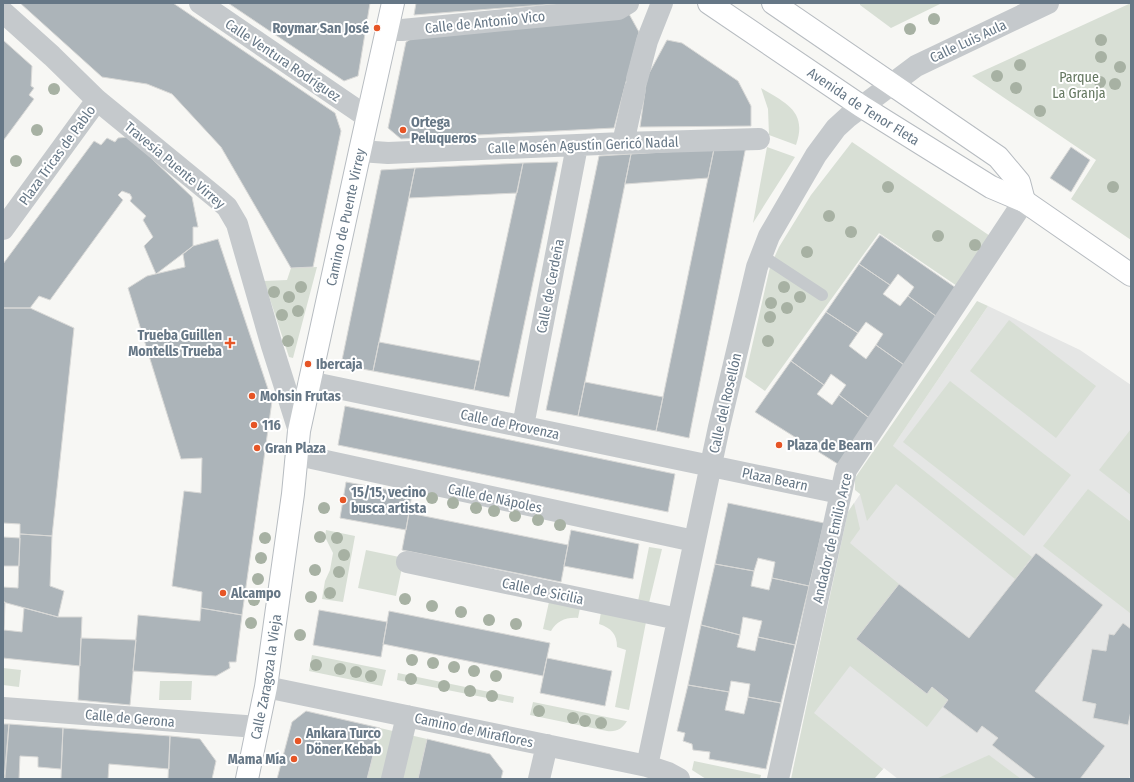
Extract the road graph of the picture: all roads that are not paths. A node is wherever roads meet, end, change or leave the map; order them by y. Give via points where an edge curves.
1 (200, 3) edge
2 (393, 3) edge
3 (628, 3) edge
4 (662, 3) edge
5 (709, 3) edge
6 (773, 3) edge
7 (1048, 3) edge
8 (3, 12) edge
9 (388, 30) junction
10 (891, 83) junction
11 (97, 100) junction
12 (861, 106) junction
13 (368, 117) junction
14 (759, 139) dead end
15 (623, 143) junction
16 (577, 146) junction
17 (360, 151) junction
18 (1024, 201) junction
19 (3, 229) edge
20 (761, 255) junction
21 (1131, 275) edge
22 (822, 295) dead end
23 (309, 382) junction
24 (523, 426) junction
25 (299, 440) junction
26 (710, 467) junction
27 (840, 493) junction
28 (694, 541) junction
29 (407, 562) dead end
30 (678, 619) junction
31 (266, 687) junction
32 (3, 708) edge
33 (407, 716) junction
34 (258, 727) junction
35 (547, 745) junction
36 (647, 766) junction
37 (671, 777) edge
38 (247, 779) edge
39 (392, 779) edge
40 (539, 779) edge
41 (778, 779) edge

1 - 13 street, Calle Ventura Rodríguez
2 - 9 main road, Camino de Puente Virrey
3 - 9 street, Calle de Antonio Vico via 618,9
4 - 15 street via 649,36
5 - 12 main road, Avenida de Tenor Fleta
6 - 10 main road
7 - 10 street, Calle Luis Aula via 916,66
8 - 11 street, Travesía Puente Virrey
9 - 13 main road, Camino de Puente Virrey
10 - 12 street, Calle del Rosellón
10 - 18 main road via 998,157 1019,182
11 - 19 street, Plaza Tricas de Pablo
11 - 25 street, Travesía Puente Virrey via 219,200 233,216
12 - 18 main road, Avenida de Tenor Fleta via 991,187
12 - 20 street, Calle del Rosellón via 840,125 816,155 769,236
13 - 17 main road, Camino de Puente Virrey
14 - 15 street, Calle Mosén Agustín Gericó Nadal
15 - 16 street, Calle Mosén Agustín Gericó Nadal
16 - 17 street, Calle Mosén Agustín Gericó Nadal via 388,153
16 - 24 street, Calle de Cerdeña
17 - 23 main road, Camino de Puente Virrey
18 - 21 main road, Avenida de Tenor Fleta
18 - 27 street, Andador de Emilio Arce via 846,470
20 - 22 lane
20 - 26 street, Calle del Rosellón
23 - 24 street, Calle de Provenza
23 - 25 main road, Camino de Puente Virrey
24 - 26 street, Calle de Provenza
25 - 28 street, Calle de Nápoles via 306,457
25 - 31 main road, Calle Zaragoza la Vieja
26 - 27 street, Plaza Bearn
26 - 28 street, Calle del Rosellón
27 - 41 street, Andador de Emilio Arce
28 - 30 street, Calle del Rosellón
29 - 30 street, Calle de Sicilia
30 - 36 street, Calle del Rosellón
31 - 33 street, Camino de Miraflores
31 - 34 main road, Calle Zaragoza la Vieja
32 - 34 street, Calle de Gerona
33 - 35 street, Camino de Miraflores
33 - 39 street
34 - 38 main road, Calle Zaragoza la Vieja
35 - 36 street, Camino de Miraflores
35 - 40 street
36 - 37 street, Camino de Miraflores

